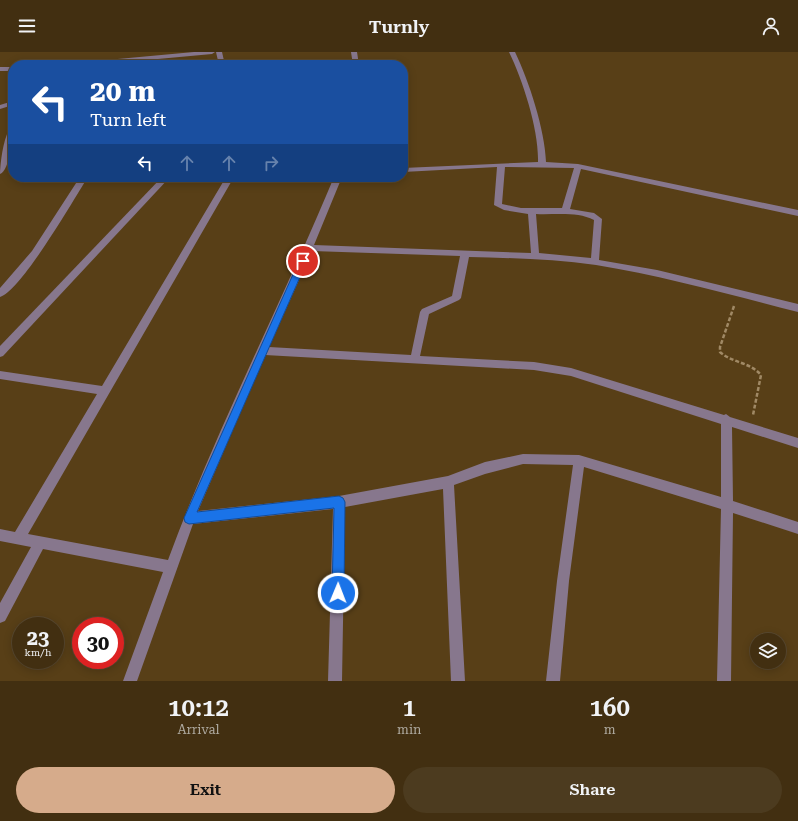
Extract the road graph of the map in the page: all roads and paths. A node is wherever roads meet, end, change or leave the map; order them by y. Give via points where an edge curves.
1 (141, 52) edge
2 (212, 52) edge
3 (512, 52) edge
4 (137, 60) joint
5 (8, 150) edge
6 (542, 165) junction
7 (501, 166) junction
8 (578, 166) junction
9 (408, 170) edge
10 (0, 172) edge
11 (81, 182) edge
12 (161, 182) edge
13 (227, 182) edge
14 (336, 182) edge
15 (532, 211) junction
16 (564, 211) junction
17 (798, 213) edge
18 (309, 248) junction
19 (465, 254) junction
20 (535, 256) junction
21 (595, 262) junction
22 (739, 292) junction
23 (0, 294) edge
24 (798, 308) edge
25 (262, 351) junction
26 (0, 353) edge
27 (415, 358) junction
28 (0, 375) edge
29 (105, 391) junction
30 (726, 419) junction
31 (750, 428) junction
32 (798, 443) edge
33 (579, 460) junction
34 (448, 482) junction
35 (339, 502) junction
36 (727, 504) junction
37 (189, 518) junction
38 (798, 528) edge
39 (0, 535) edge
40 (19, 537) junction
41 (40, 542) junction
42 (172, 567) junction
43 (0, 616) edge
44 (130, 681) edge
45 (335, 681) edge
46 (458, 681) edge
47 (553, 681) edge
48 (724, 681) edge

1 - 4 street
2 - 4 street
3 - 6 street via 523,75 539,136
5 - 10 street
6 - 7 street
6 - 8 street
7 - 9 street
7 - 15 street via 498,206
8 - 16 street
8 - 17 street
11 - 23 street via 40,249
12 - 26 street
13 - 29 street
14 - 18 street
15 - 16 street
15 - 20 street
16 - 21 street via 591,215 598,219
18 - 19 street
18 - 25 street
19 - 20 street
19 - 27 street via 458,295 453,300 425,312
20 - 21 street
21 - 22 street
22 - 24 street
22 - 31 path via 720,352 730,360 752,367 761,374
25 - 27 street
25 - 37 street
27 - 30 street via 534,366 571,372
28 - 29 street
29 - 40 street
30 - 31 street
30 - 36 street
31 - 32 street
33 - 34 street via 523,459 485,468
33 - 36 street
33 - 47 street
34 - 35 street
34 - 46 street
35 - 37 street
35 - 45 street
36 - 38 street
36 - 48 street
37 - 42 street
39 - 40 street
40 - 41 street
41 - 42 street
41 - 43 street
42 - 44 street

